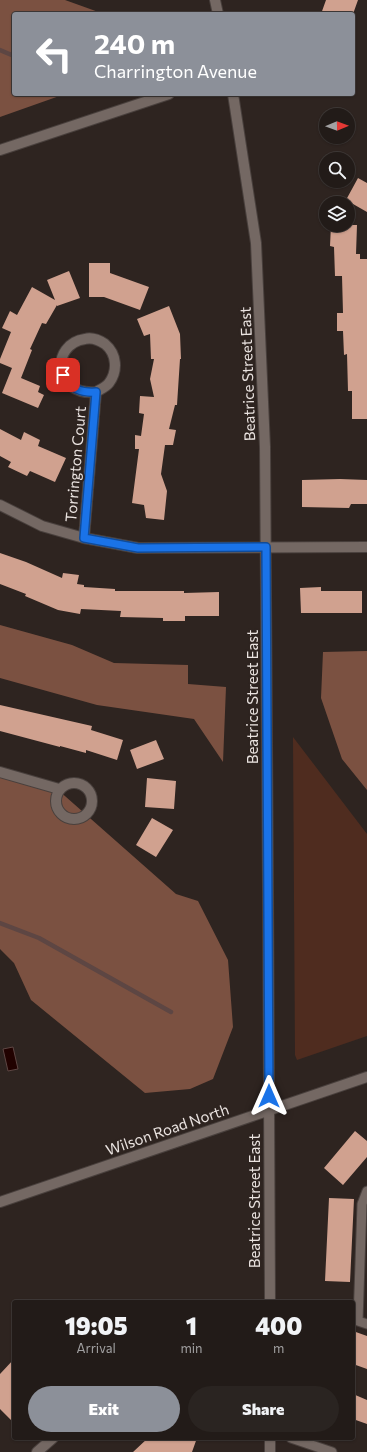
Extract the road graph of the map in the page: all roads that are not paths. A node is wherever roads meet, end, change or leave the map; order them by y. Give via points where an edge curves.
1 (215, 0) edge
2 (218, 12) edge
3 (163, 96) edge
4 (233, 96) edge
5 (0, 150) edge
6 (96, 392) junction
7 (0, 505) edge
8 (84, 538) junction
9 (266, 547) junction
10 (367, 547) edge
11 (0, 772) edge
12 (60, 789) dead end
13 (367, 1077) edge
14 (269, 1110) junction
15 (367, 1191) edge
16 (0, 1202) edge
17 (270, 1300) edge
18 (359, 1322) edge
19 (51, 1440) edge
20 (270, 1440) edge
21 (297, 1440) edge
22 (37, 1452) edge
23 (270, 1452) edge
24 (332, 1452) edge

1 - 2 street
3 - 5 street
4 - 9 street, Beatrice Street East via 256,243 265,447
6 - 6 street, Torrington Court via 74,389 67,383 61,367 66,350 72,344 88,338 105,344 114,358 113,376 108,384
6 - 8 street, Torrington Court
7 - 8 street via 42,526
8 - 9 street via 138,548
9 - 10 street
9 - 14 street, Beatrice Street East
11 - 12 street
13 - 14 street, Wilson Road North
14 - 16 street, Wilson Road North
14 - 17 street, Beatrice Street East
15 - 18 lane via 362,1204
19 - 22 street
20 - 23 street
21 - 24 lane

